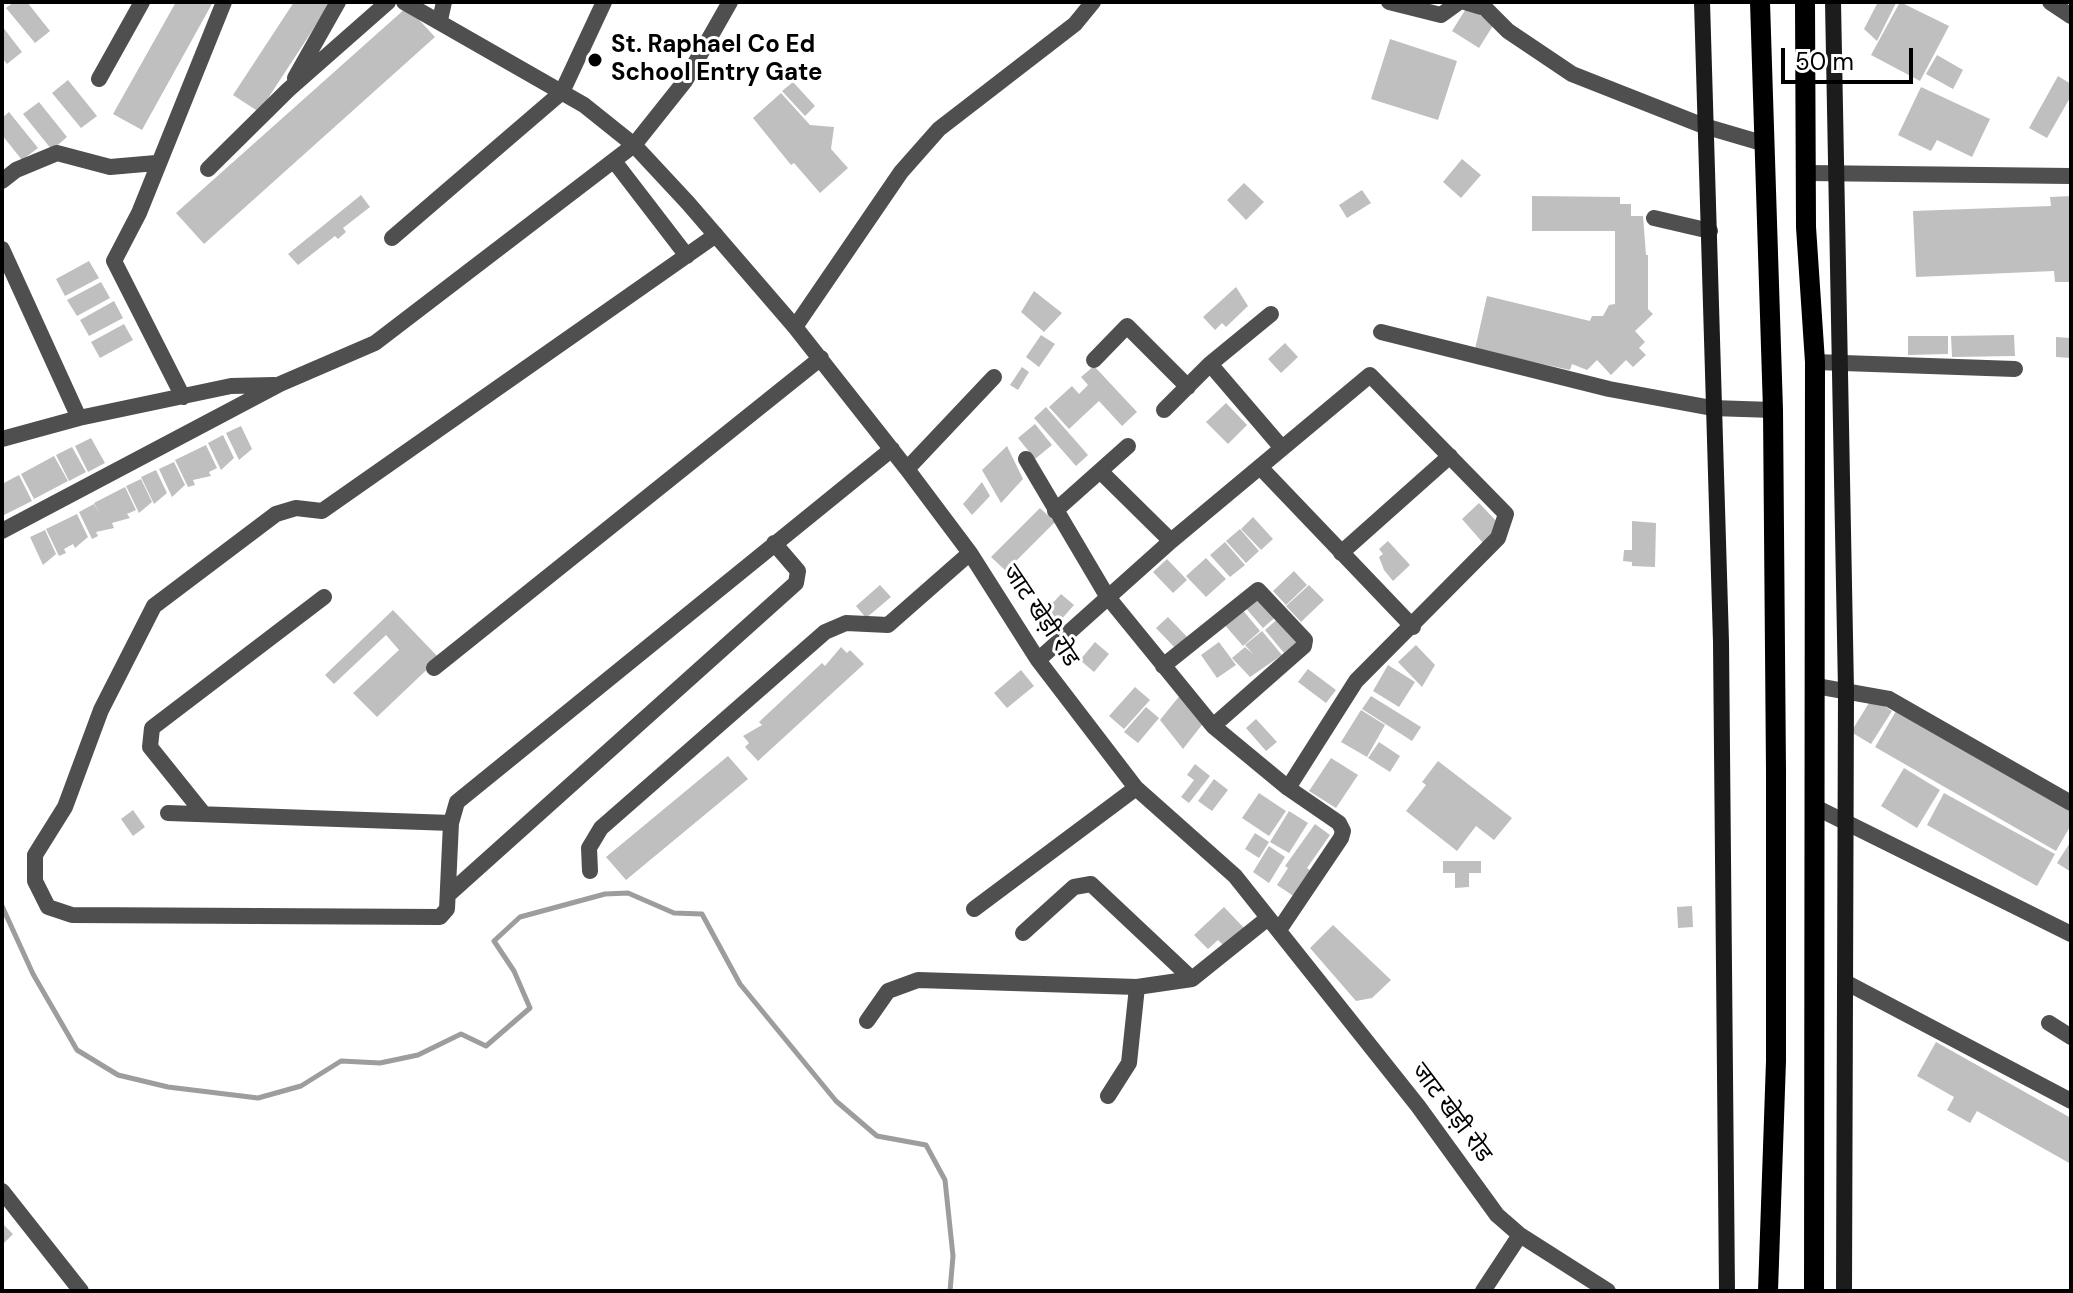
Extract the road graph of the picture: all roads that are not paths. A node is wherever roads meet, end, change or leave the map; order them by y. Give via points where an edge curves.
1 (142, 2) edge
2 (224, 2) edge
3 (338, 2) edge
4 (388, 2) edge
5 (404, 2) edge
6 (444, 2) edge
7 (604, 2) edge
8 (730, 2) edge
9 (1093, 2) edge
10 (1389, 2) edge
11 (1462, 2) edge
12 (1702, 2) edge
13 (1760, 2) edge
14 (1805, 2) edge
15 (1833, 2) edge
16 (2050, 2) edge
17 (2071, 16) edge
18 (440, 20) junction
19 (99, 79) dead end
20 (288, 90) junction
21 (562, 92) junction
22 (1704, 126) junction
23 (1762, 143) junction
24 (634, 145) junction
25 (614, 161) junction
26 (156, 163) junction
27 (208, 169) dead end
28 (1807, 173) junction
29 (1835, 173) junction
30 (2071, 176) edge
31 (2, 181) edge
32 (1654, 218) dead end
33 (1710, 231) junction
34 (716, 235) junction
35 (392, 238) dead end
36 (2, 249) edge
37 (687, 256) junction
38 (1271, 314) dead end
39 (795, 327) junction
40 (1381, 332) dead end
41 (821, 358) junction
42 (1094, 360) dead end
43 (1815, 362) junction
44 (1841, 362) junction
45 (1210, 364) junction
46 (2015, 369) dead end
47 (994, 377) dead end
48 (280, 384) junction
49 (1188, 387) junction
50 (183, 397) junction
51 (1712, 408) junction
52 (1164, 410) dead end
53 (1773, 410) junction
54 (79, 418) junction
55 (2, 439) edge
56 (1128, 446) dead end
57 (1282, 448) junction
58 (892, 449) junction
59 (1450, 456) junction
60 (1026, 459) dead end
61 (1260, 467) junction
62 (907, 469) junction
63 (1100, 471) junction
64 (1055, 511) junction
65 (2, 531) edge
66 (1171, 541) junction
67 (774, 543) junction
68 (970, 553) junction
69 (1341, 553) junction
70 (1107, 596) junction
71 (324, 597) dead end
72 (1413, 627) junction
73 (1038, 660) junction
74 (1163, 666) junction
75 (434, 668) dead end
76 (1816, 686) junction
77 (1846, 690) junction
78 (1213, 726) junction
79 (1136, 788) junction
80 (1288, 788) junction
81 (2071, 803) edge
82 (1817, 808) junction
83 (168, 813) dead end
84 (203, 813) junction
85 (1845, 820) junction
86 (451, 823) junction
87 (590, 871) dead end
88 (449, 894) junction
89 (974, 909) dead end
90 (1274, 924) junction
91 (1023, 933) dead end
92 (2071, 934) edge
93 (1192, 979) junction
94 (1847, 983) junction
95 (1137, 987) junction
96 (867, 1021) dead end
97 (2049, 1023) dead end
98 (2071, 1037) edge
99 (1108, 1096) dead end
100 (2071, 1101) edge
101 (2, 1191) edge
102 (1520, 1235) junction
103 (81, 1291) edge
104 (1483, 1291) edge
105 (1608, 1291) edge
106 (1727, 1291) edge
107 (1768, 1291) edge
108 (1814, 1291) edge
109 (1844, 1291) edge

1 - 19 street
2 - 26 street
3 - 20 street
4 - 20 street
5 - 18 street, जाट खेड़ी रोड
6 - 18 street
7 - 21 street
8 - 24 street via 685,81
9 - 39 street via 1075,24 939,129 901,172
10 - 11 street via 1441,15
11 - 22 street via 1485,8 1508,31 1572,74
12 - 22 street
13 - 23 main road
14 - 28 main road
15 - 29 street
16 - 17 street
18 - 21 street, जाट खेड़ी रोड
20 - 27 street
21 - 24 street, जाट खेड़ी रोड
21 - 35 street
22 - 23 street
22 - 33 street
23 - 53 main road
24 - 25 street
24 - 34 street, जाट खेड़ी रोड
25 - 37 street
25 - 48 street via 375,343
26 - 31 street via 110,167 57,153
26 - 50 street via 139,213 114,261
28 - 29 street
28 - 43 main road
29 - 30 street
29 - 44 street
32 - 33 street
33 - 51 street
34 - 37 street
34 - 39 street, जाट खेड़ी रोड
36 - 54 street
37 - 88 street via 322,511 296,508 276,514 154,606 101,710 65,807 40,844 32,867 48,907 72,915 429,920 447,909
38 - 45 street
39 - 41 street, जाट खेड़ी रोड
40 - 51 street via 1609,389
41 - 58 street, जाट खेड़ी रोड
41 - 75 street
42 - 49 street via 1127,326
43 - 44 street
43 - 76 main road
44 - 46 street
44 - 77 street
45 - 49 street
45 - 57 street
47 - 62 street
48 - 50 street via 231,386
48 - 65 street
49 - 52 street
50 - 54 street
51 - 53 street
51 - 106 street via 1721,642
53 - 107 main road via 1776,1061
54 - 55 street
56 - 63 street
57 - 59 street via 1370,375
57 - 61 street
58 - 62 street, जाट खेड़ी रोड
58 - 67 street
59 - 69 street
59 - 72 street via 1506,514 1498,538
60 - 64 street
61 - 66 street
61 - 69 street
62 - 68 street, जाट खेड़ी रोड
63 - 64 street
63 - 66 street
64 - 70 street
66 - 70 street
67 - 86 street via 457,802
67 - 88 street via 798,571 796,583
68 - 73 street, जाट खेड़ी रोड
68 - 87 street via 888,625 846,623 825,632 601,828 589,848
69 - 72 street
70 - 73 street
70 - 74 street
71 - 84 street via 152,728 150,747
72 - 80 street via 1356,681
73 - 79 street, जाट खेड़ी रोड
74 - 78 street
74 - 78 street via 1258,590 1305,640
76 - 77 street
76 - 82 main road
77 - 81 street via 1889,699
77 - 85 street
78 - 80 street
79 - 89 street
79 - 90 street, जाट खेड़ी रोड via 1235,876
80 - 90 street via 1343,831
82 - 85 street
82 - 108 main road
83 - 84 street
84 - 86 street
85 - 92 street
85 - 94 street
86 - 88 street
90 - 93 street
90 - 102 street, जाट खेड़ी रोड via 1497,1215
91 - 93 street via 1074,887 1091,884
93 - 95 street
94 - 100 street
94 - 109 street
95 - 96 street via 918,980 888,991
95 - 99 street via 1129,1063
97 - 98 street
101 - 103 street
102 - 104 street
102 - 105 street, जाट खेड़ी रोड

